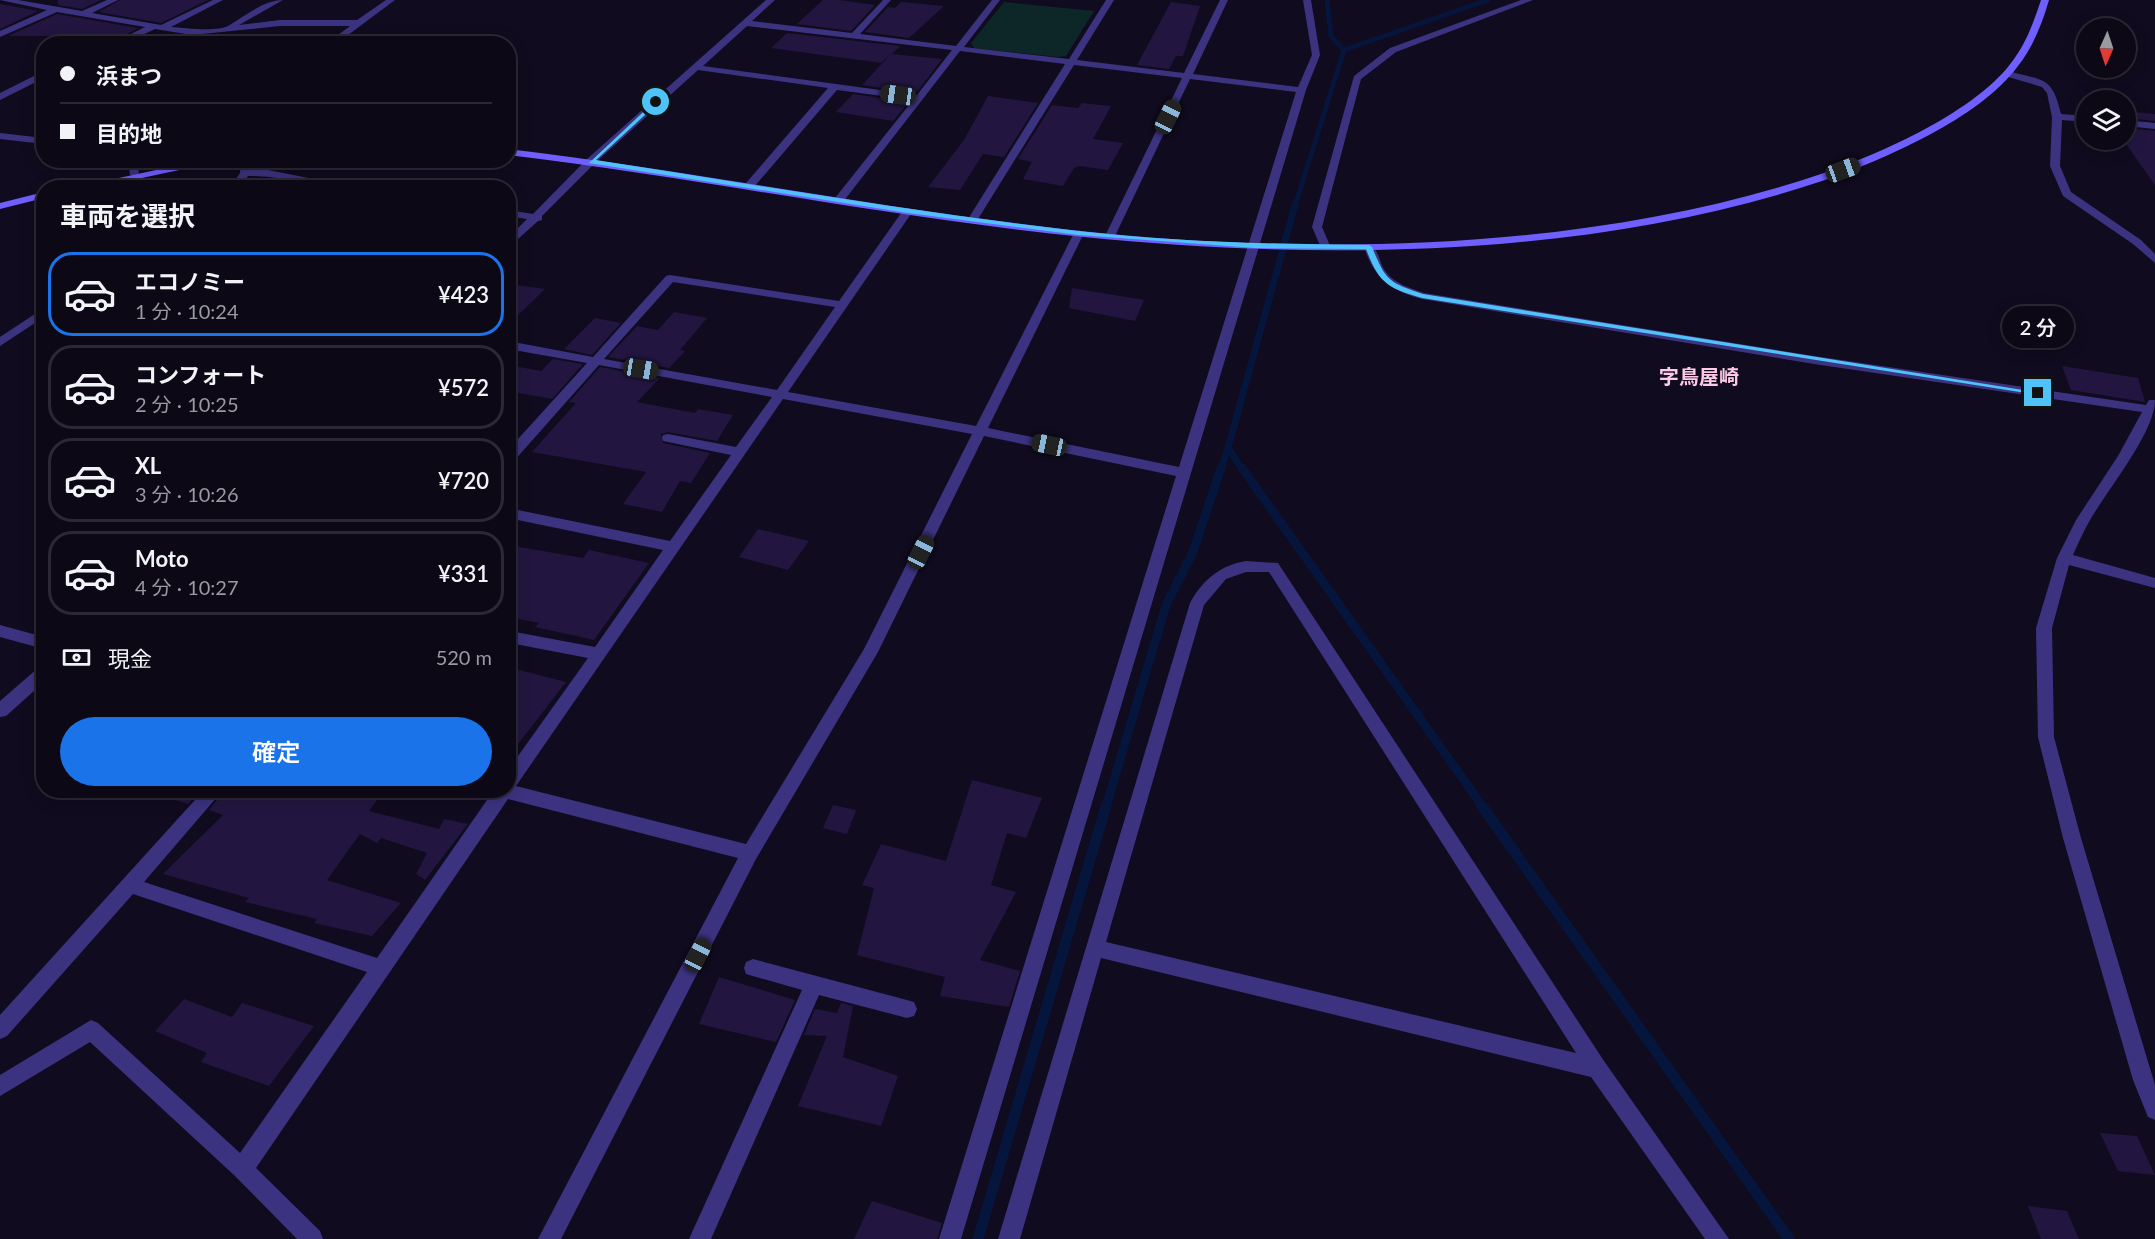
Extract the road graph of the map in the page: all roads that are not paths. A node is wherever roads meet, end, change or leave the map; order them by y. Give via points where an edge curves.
1 (4, 0) edge
2 (114, 0) edge
3 (219, 0) edge
4 (279, 0) edge
5 (391, 0) edge
6 (771, 0) edge
7 (887, 0) edge
8 (996, 0) edge
9 (1110, 0) edge
10 (1224, 0) edge
11 (1306, 0) edge
12 (1529, 0) edge
13 (2045, 0) edge
14 (56, 9) junction
15 (85, 13) junction
16 (359, 23) junction
17 (746, 23) junction
18 (158, 28) junction
19 (224, 29) junction
20 (0, 34) edge
21 (136, 36) edge
22 (341, 36) edge
23 (854, 36) junction
24 (958, 49) junction
25 (1071, 63) junction
26 (699, 68) junction
27 (2008, 74) junction
28 (1188, 77) junction
29 (36, 78) edge
30 (835, 86) junction
31 (1301, 90) junction
32 (0, 97) edge
33 (919, 98) junction
34 (2057, 117) junction
35 (2076, 119) edge
36 (2136, 124) edge
37 (2155, 126) edge
38 (0, 136) edge
39 (36, 140) edge
40 (516, 153) edge
41 (591, 161) junction
42 (134, 168) edge
43 (175, 168) edge
44 (245, 168) edge
45 (245, 173) junction
46 (135, 175) junction
47 (113, 180) edge
48 (240, 180) edge
49 (308, 180) edge
50 (750, 185) junction
51 (36, 197) edge
52 (839, 200) junction
53 (0, 206) edge
54 (908, 211) junction
55 (516, 214) edge
56 (538, 218) junction
57 (973, 219) junction
58 (1079, 233) junction
59 (516, 234) edge
60 (1110, 236) junction
61 (2139, 244) junction
62 (1262, 246) junction
63 (2155, 246) edge
64 (1369, 247) junction
65 (1326, 248) junction
66 (2155, 260) edge
67 (842, 305) junction
68 (36, 317) edge
69 (0, 342) edge
70 (516, 346) edge
71 (595, 360) junction
72 (778, 394) junction
73 (2152, 405) edge
74 (981, 431) junction
75 (668, 438) dead end
76 (516, 450) edge
77 (738, 452) junction
78 (1184, 473) junction
79 (516, 515) edge
80 (672, 547) junction
81 (2064, 558) junction
82 (2155, 583) edge
83 (0, 631) edge
84 (516, 638) edge
85 (36, 641) edge
86 (599, 654) junction
87 (36, 679) edge
88 (0, 711) edge
89 (516, 773) edge
90 (516, 794) edge
91 (208, 798) edge
92 (498, 798) edge
93 (750, 853) junction
94 (130, 885) junction
95 (1095, 948) junction
96 (381, 968) junction
97 (753, 969) dead end
98 (814, 984) junction
99 (907, 1009) dead end
100 (0, 1029) edge
101 (1598, 1068) junction
102 (0, 1086) edge
103 (2155, 1110) edge
104 (242, 1169) junction
105 (703, 1238) edge
106 (312, 1239) edge
107 (549, 1239) edge
108 (950, 1239) edge
109 (1009, 1239) edge
110 (1718, 1239) edge

1 - 14 street
2 - 15 street
3 - 18 street
4 - 19 street
5 - 16 street
6 - 17 street
7 - 23 street
8 - 24 street
9 - 25 street
10 - 28 street
11 - 31 street via 1316,55
12 - 65 street via 1393,50 1357,78 1317,227
13 - 27 street via 2031,40
14 - 15 street
14 - 20 street
15 - 18 street
16 - 19 street via 279,23
16 - 22 street
17 - 23 street
17 - 26 street
18 - 19 street via 192,32
18 - 21 street
23 - 24 street
24 - 25 street
24 - 33 street
25 - 28 street
25 - 57 street
26 - 30 street
26 - 41 street
27 - 34 street via 2045,85
27 - 64 street via 1962,110 1904,143 1813,181 1751,199 1674,218 1569,234
28 - 31 street
28 - 60 street
29 - 32 street
30 - 33 street
30 - 50 street
31 - 62 street
33 - 52 street
34 - 35 street
34 - 61 street via 2055,166 2067,194
36 - 37 street
38 - 39 street
40 - 41 street
41 - 50 street
41 - 56 street
42 - 46 street
43 - 46 street
44 - 45 street
45 - 48 street
45 - 49 street
46 - 47 street
50 - 52 street
51 - 53 street
52 - 54 street
54 - 57 street
54 - 67 street
55 - 56 street
56 - 59 street
57 - 58 street
58 - 60 street
58 - 74 street
60 - 62 street
61 - 63 street
61 - 66 street
62 - 65 street
62 - 78 street
64 - 65 street
64 - 73 street via 1379,273 1392,286 1422,296 1814,360
67 - 71 street via 670,278
67 - 72 street
68 - 69 street
70 - 71 street
71 - 72 street
71 - 76 street
72 - 74 street
72 - 77 street
73 - 81 street
74 - 78 street
74 - 93 street via 870,652
75 - 77 street
77 - 80 street
78 - 108 street
79 - 80 street
80 - 86 street
81 - 82 street
81 - 103 street via 2044,628 2046,736 2072,838
83 - 85 street
84 - 86 street
86 - 89 street
87 - 88 street
90 - 93 street
91 - 94 street
92 - 96 street
93 - 107 street
94 - 96 street
94 - 100 street
95 - 101 street
95 - 101 street via 1197,603 1220,573 1241,566 1273,567
95 - 109 street
96 - 104 street
97 - 98 street
98 - 99 street
98 - 105 street
101 - 110 street
102 - 104 street via 91,1030
104 - 106 street

